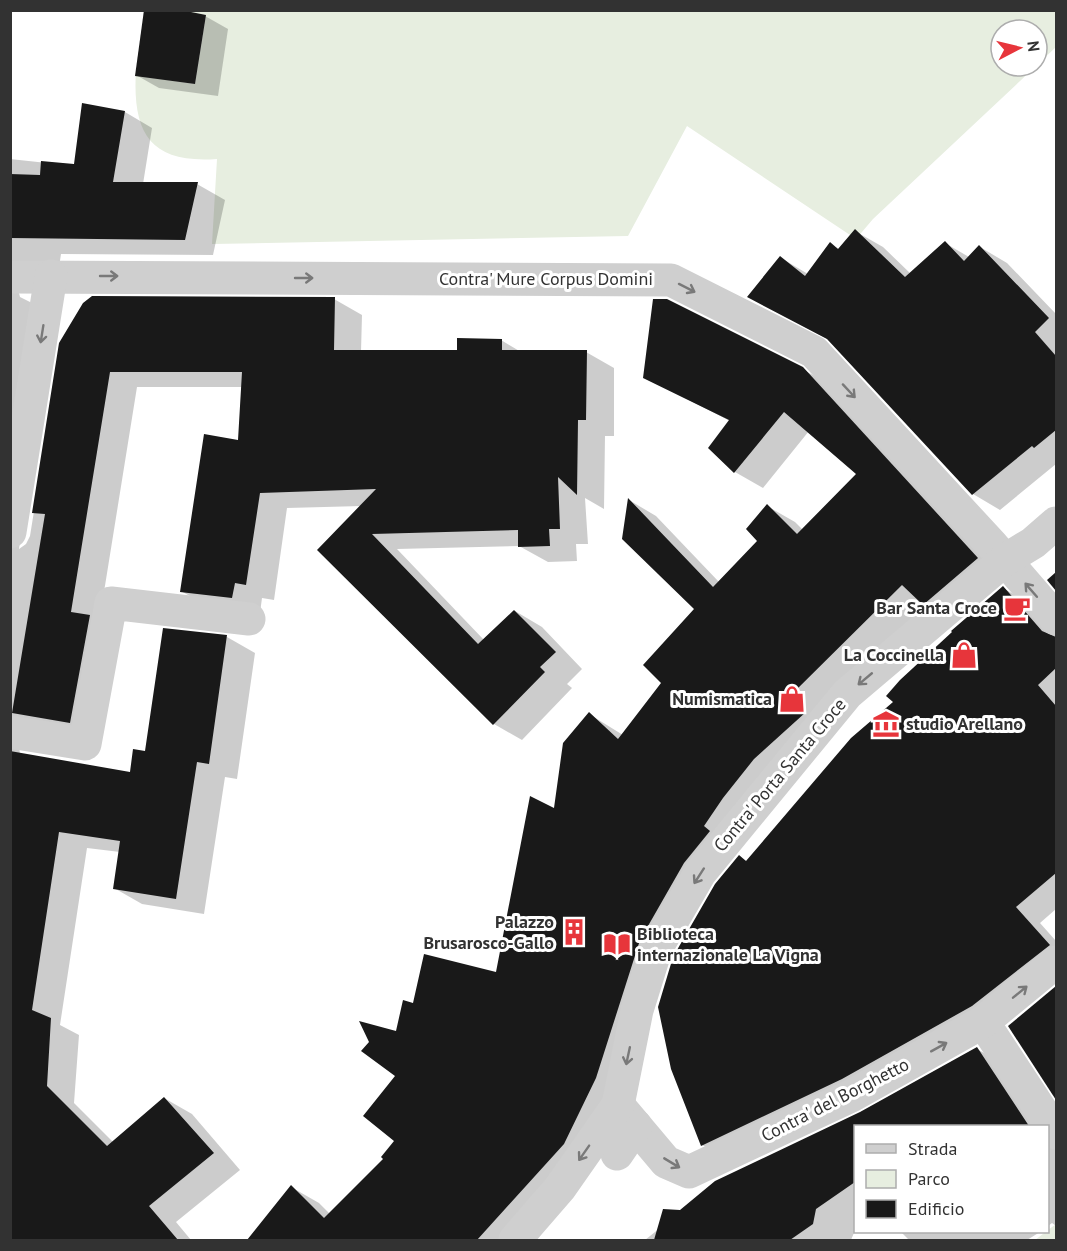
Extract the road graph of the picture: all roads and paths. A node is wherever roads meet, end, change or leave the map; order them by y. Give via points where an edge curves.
1 (51, 276) junction
2 (10, 277) edge
3 (1056, 523) edge
4 (10, 532) edge
5 (1005, 560) junction
6 (249, 619) dead end
7 (1056, 619) edge
8 (10, 732) edge
9 (1056, 962) edge
10 (983, 1022) junction
11 (627, 1116) junction
12 (1056, 1133) edge
13 (617, 1154) dead end
14 (515, 1240) edge

1 - 2 street, Contra' Mure Corpus Domini
1 -> 4 street
1 -> 5 street, Contra' Mure Corpus Domini via 671,280 814,352
3 - 5 street, Contra' Porta Santa Croce
7 -> 5 street, Contra' Mure Corpus Domini
5 -> 11 street, Contra' Porta Santa Croce via 847,694 700,873 656,949 638,1010
6 - 8 street via 111,603 85,744
10 -> 9 street, Contra' del Borghetto
11 -> 10 street, Contra' del Borghetto via 666,1162 689,1172 851,1096
10 - 12 street
11 - 13 street
11 -> 14 street

